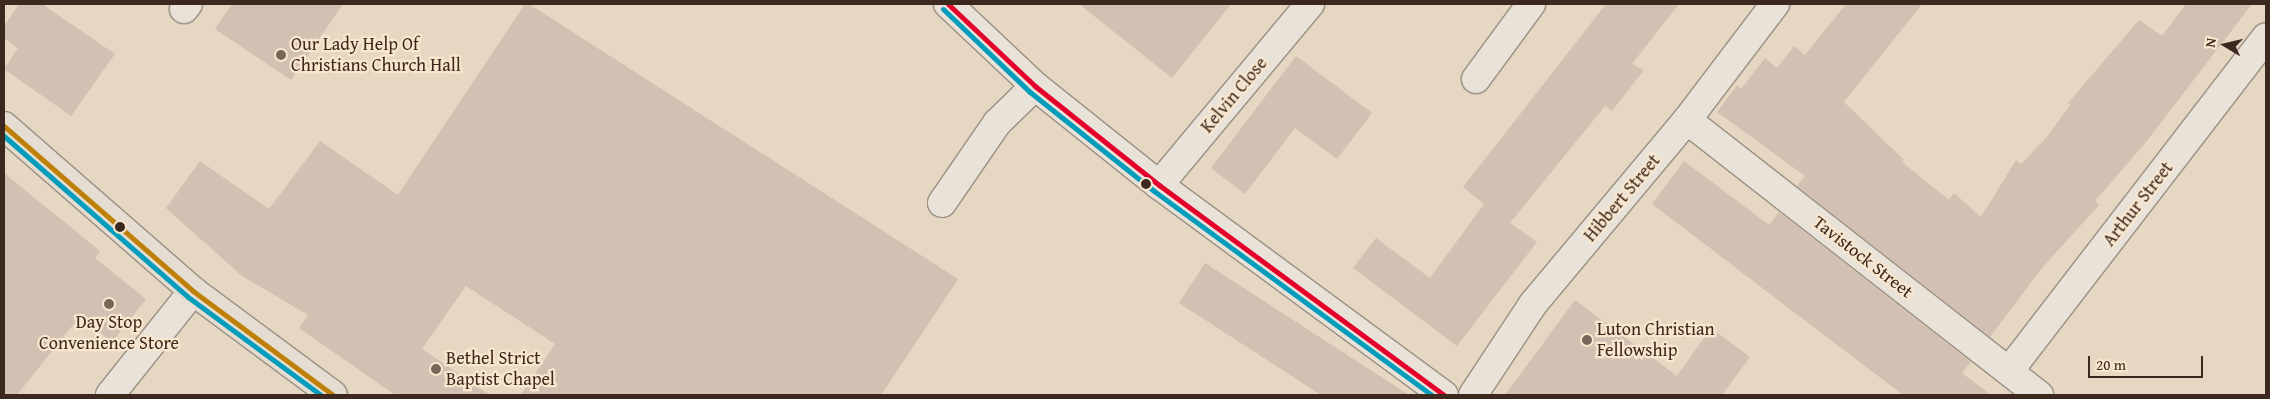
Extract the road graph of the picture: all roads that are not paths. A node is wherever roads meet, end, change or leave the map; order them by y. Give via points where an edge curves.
1 (948, 4) edge
2 (1310, 4) edge
3 (1532, 4) edge
4 (1776, 4) edge
5 (2266, 37) edge
6 (1476, 79) dead end
7 (1035, 86) junction
8 (1687, 120) junction
9 (4, 126) edge
10 (1159, 186) junction
11 (942, 203) dead end
12 (193, 291) junction
13 (2009, 371) junction
14 (110, 395) edge
15 (334, 395) edge
16 (1444, 395) edge
17 (1473, 395) edge
18 (2040, 395) edge

1 - 7 street
2 - 10 street, Kelvin Close
3 - 6 street
4 - 8 street, Hibbert Street
5 - 13 street, Arthur Street
7 - 10 street
7 - 11 street via 997,123
8 - 13 street, Tavistock Street
8 - 17 street, Hibbert Street via 1533,304
9 - 12 main road
10 - 16 street
12 - 14 street
12 - 15 main road
13 - 18 street, Tavistock Street

